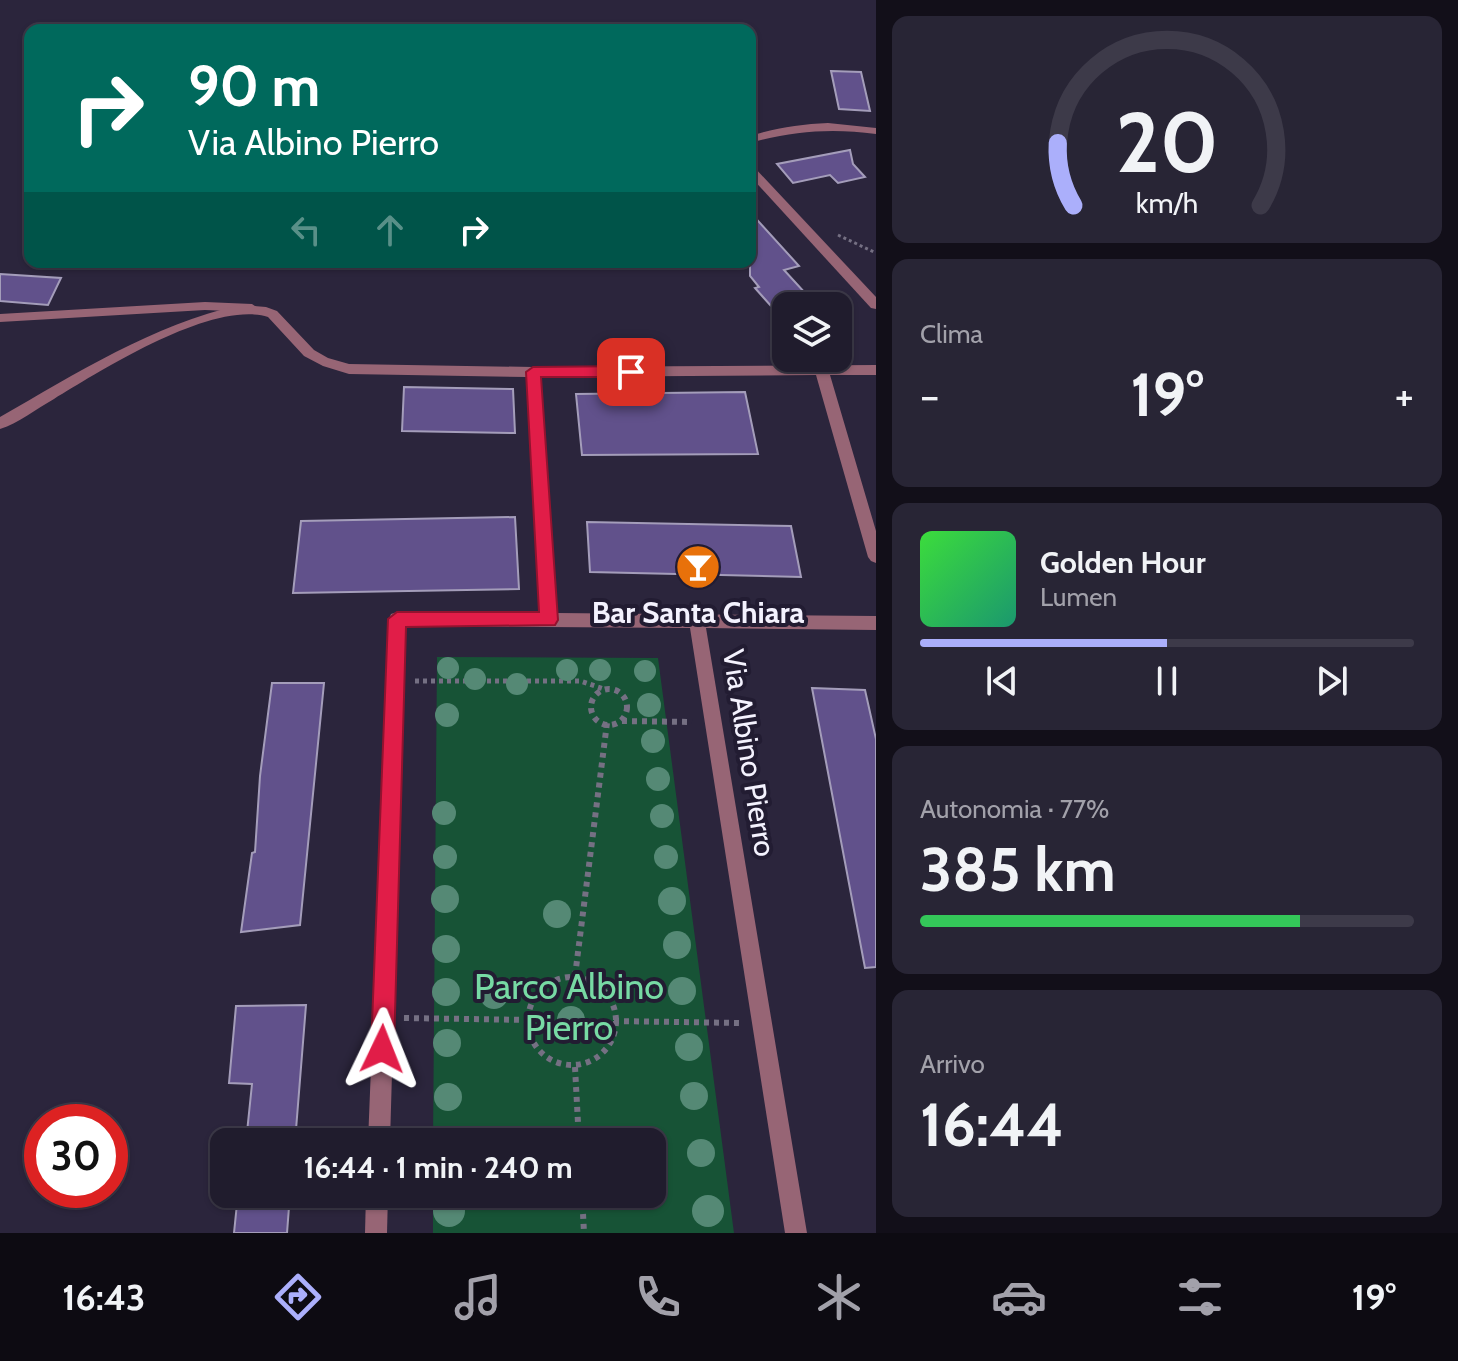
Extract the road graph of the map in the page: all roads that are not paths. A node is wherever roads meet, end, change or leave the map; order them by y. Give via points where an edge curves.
1 (876, 131) edge
2 (756, 138) edge
3 (756, 175) edge
4 (876, 305) edge
5 (252, 308) junction
6 (0, 318) edge
7 (852, 370) edge
8 (876, 370) edge
9 (772, 371) edge
10 (533, 372) junction
11 (822, 372) edge
12 (0, 424) edge
13 (876, 557) edge
14 (549, 620) junction
15 (697, 621) junction
16 (876, 623) edge
17 (379, 1128) edge
18 (377, 1208) edge
19 (376, 1233) edge
20 (796, 1233) edge

1 - 2 street via 812,124
3 - 4 street
5 - 6 street
5 - 10 street via 270,311 309,353 349,369
5 - 12 street via 227,310 171,330
7 - 8 street
9 - 10 street
10 - 14 street
11 - 13 street
14 - 15 street, Via Albino Pierro
14 - 17 street, Via Albino Pierro via 397,619
15 - 16 street
15 - 20 street, Via Albino Pierro
18 - 19 street

